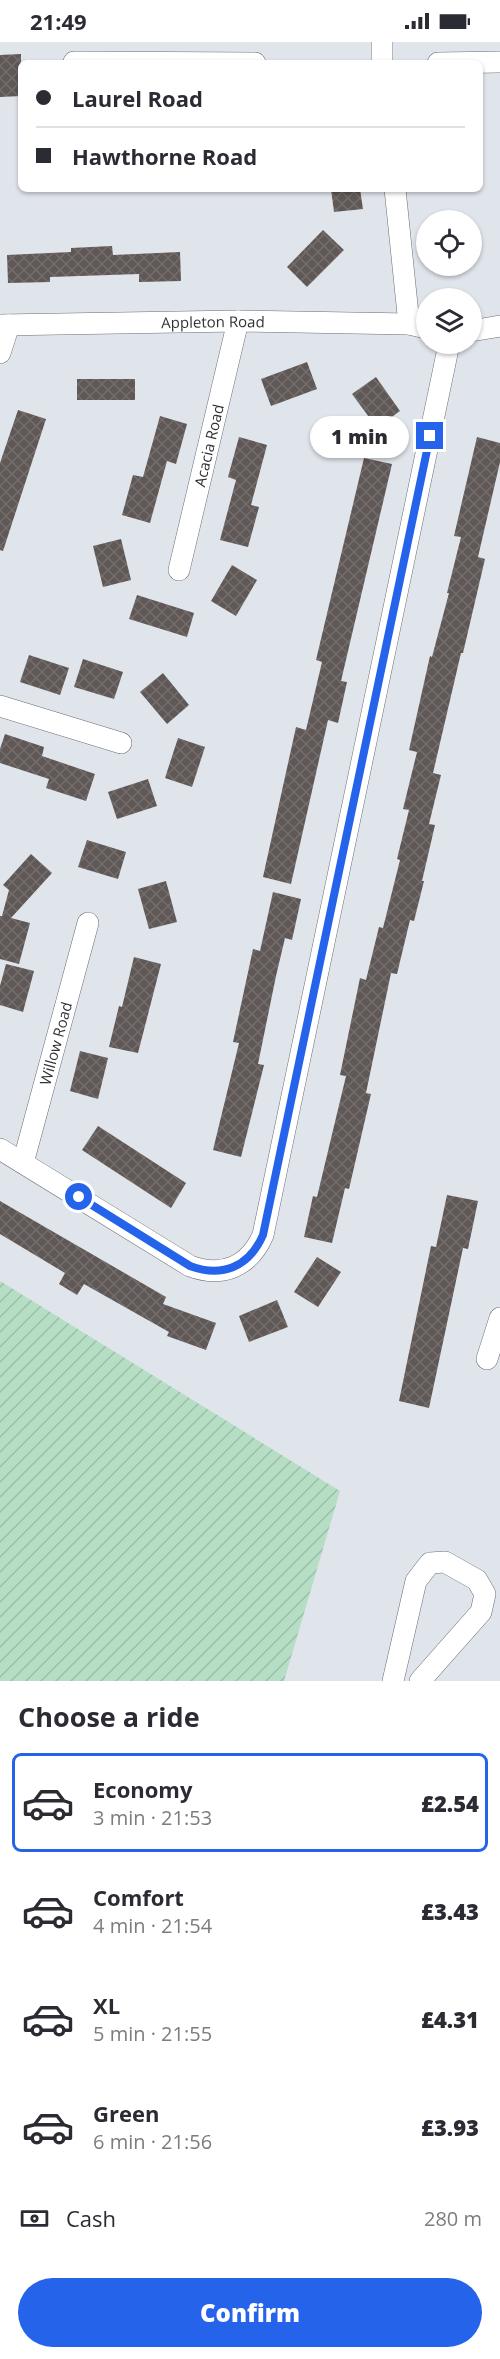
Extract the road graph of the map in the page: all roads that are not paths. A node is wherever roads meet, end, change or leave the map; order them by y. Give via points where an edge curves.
1 (382, 42) edge
2 (382, 60) edge
3 (483, 62) edge
4 (500, 62) edge
5 (395, 192) edge
6 (416, 320) edge
7 (238, 321) junction
8 (4, 325) edge
9 (416, 326) edge
10 (500, 326) edge
11 (482, 329) edge
12 (0, 353) edge
13 (447, 354) edge
14 (179, 570) dead end
15 (0, 706) edge
16 (121, 743) dead end
17 (88, 923) dead end
18 (0, 1149) edge
19 (23, 1163) junction
20 (500, 1320) edge
21 (487, 1359) dead end
22 (393, 1681) edge
23 (420, 1681) edge

1 - 2 street
3 - 4 street
5 - 6 street
7 - 8 street, Appleton Road
7 - 9 street, Appleton Road
7 - 14 street, Acacia Road
8 - 12 street
10 - 11 street
13 - 19 street via 263,1235 250,1257 238,1266 203,1271
15 - 16 street
17 - 19 street, Willow Road
18 - 19 street
20 - 21 street
22 - 23 street via 416,1581 430,1563 445,1562 477,1580 485,1594 481,1612

